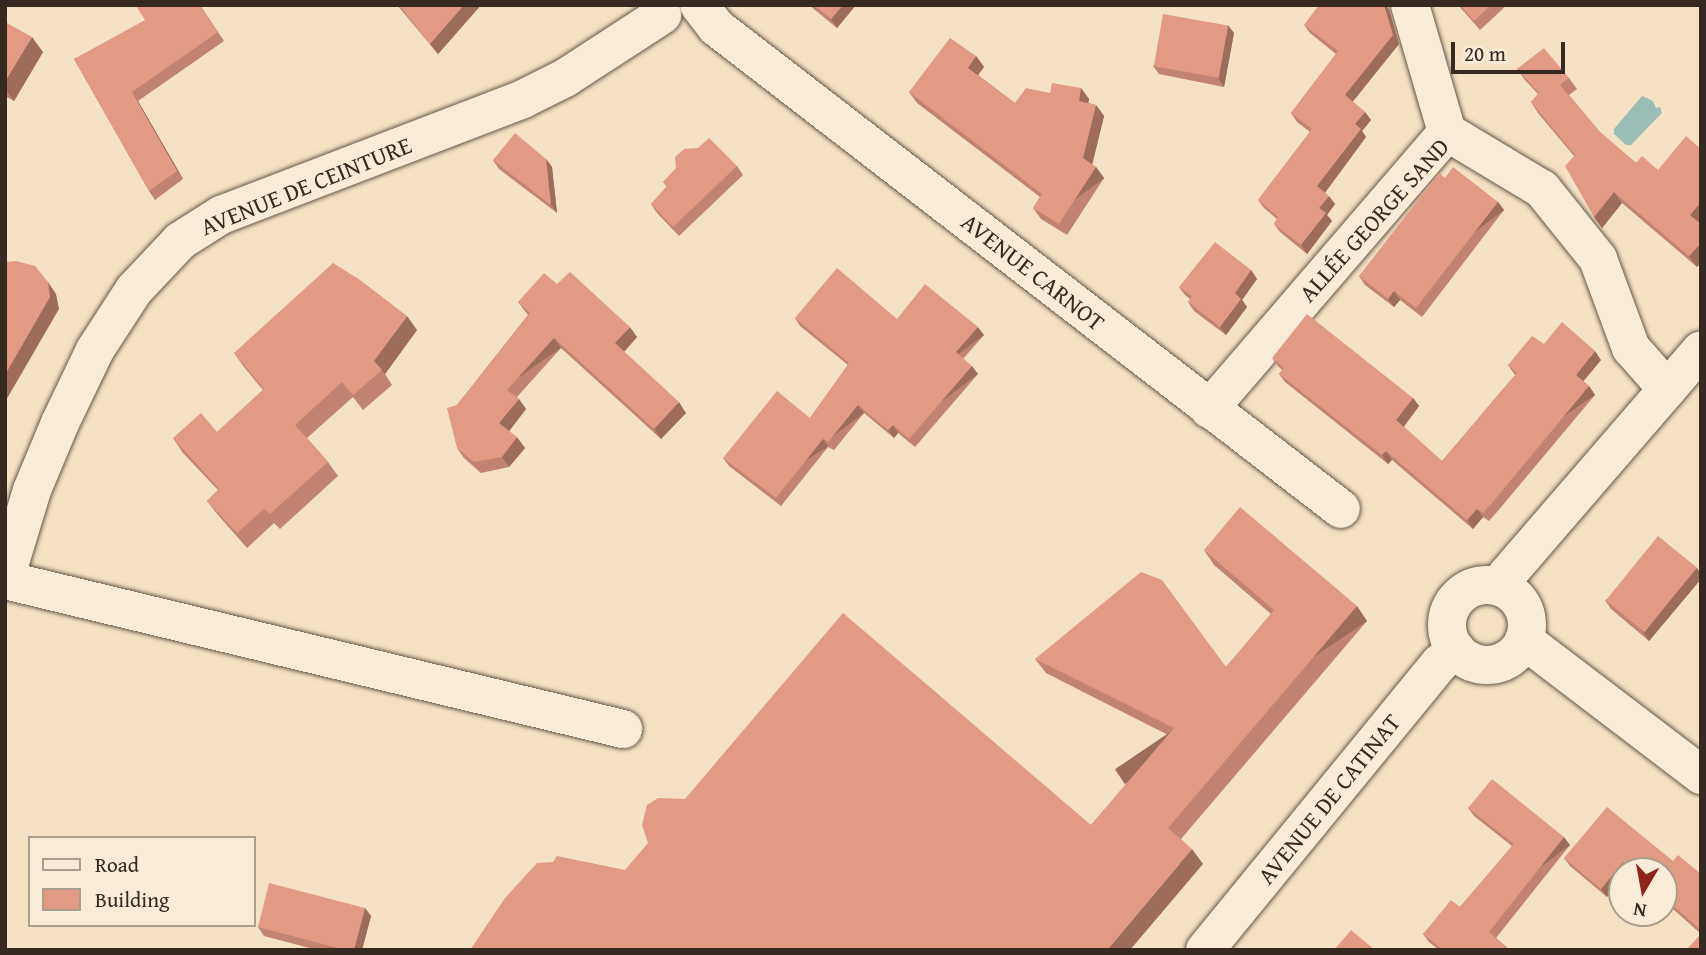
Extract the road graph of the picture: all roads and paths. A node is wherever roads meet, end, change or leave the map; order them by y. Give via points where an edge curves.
1 (1410, 5) edge
2 (667, 9) edge
3 (1447, 132) junction
4 (1701, 350) edge
5 (1667, 389) junction
6 (1209, 409) junction
7 (1341, 509) dead end
8 (5, 514) edge
9 (5, 580) edge
10 (1503, 588) junction
11 (1524, 639) junction
12 (1456, 650) junction
13 (623, 729) dead end
14 (1701, 775) edge
15 (1205, 950) edge

1 - 3 street
2 - 6 street, AVENUE CARNOT via 711,23 726,34
2 - 8 street, AVENUE DE CEINTURE via 514,84 228,195 170,228 120,278 83,336
2 - 9 street, AVENUE DE CEINTURE via 565,78 523,99 222,215 180,241 134,289 95,350 32,490
3 - 5 street, ALLÉE GEORGE SAND via 1542,189 1598,259 1631,348
3 - 6 street, ALLÉE GEORGE SAND
4 - 5 street
5 - 10 street via 1506,576
6 - 7 street, AVENUE CARNOT
9 - 13 street
10 - 11 street via 1525,611 1528,627
10 - 12 street via 1487,584 1459,596 1447,623
11 - 12 street via 1513,656 1499,663 1482,665
11 - 14 street
12 - 15 street, AVENUE DE CATINAT via 1440,663

